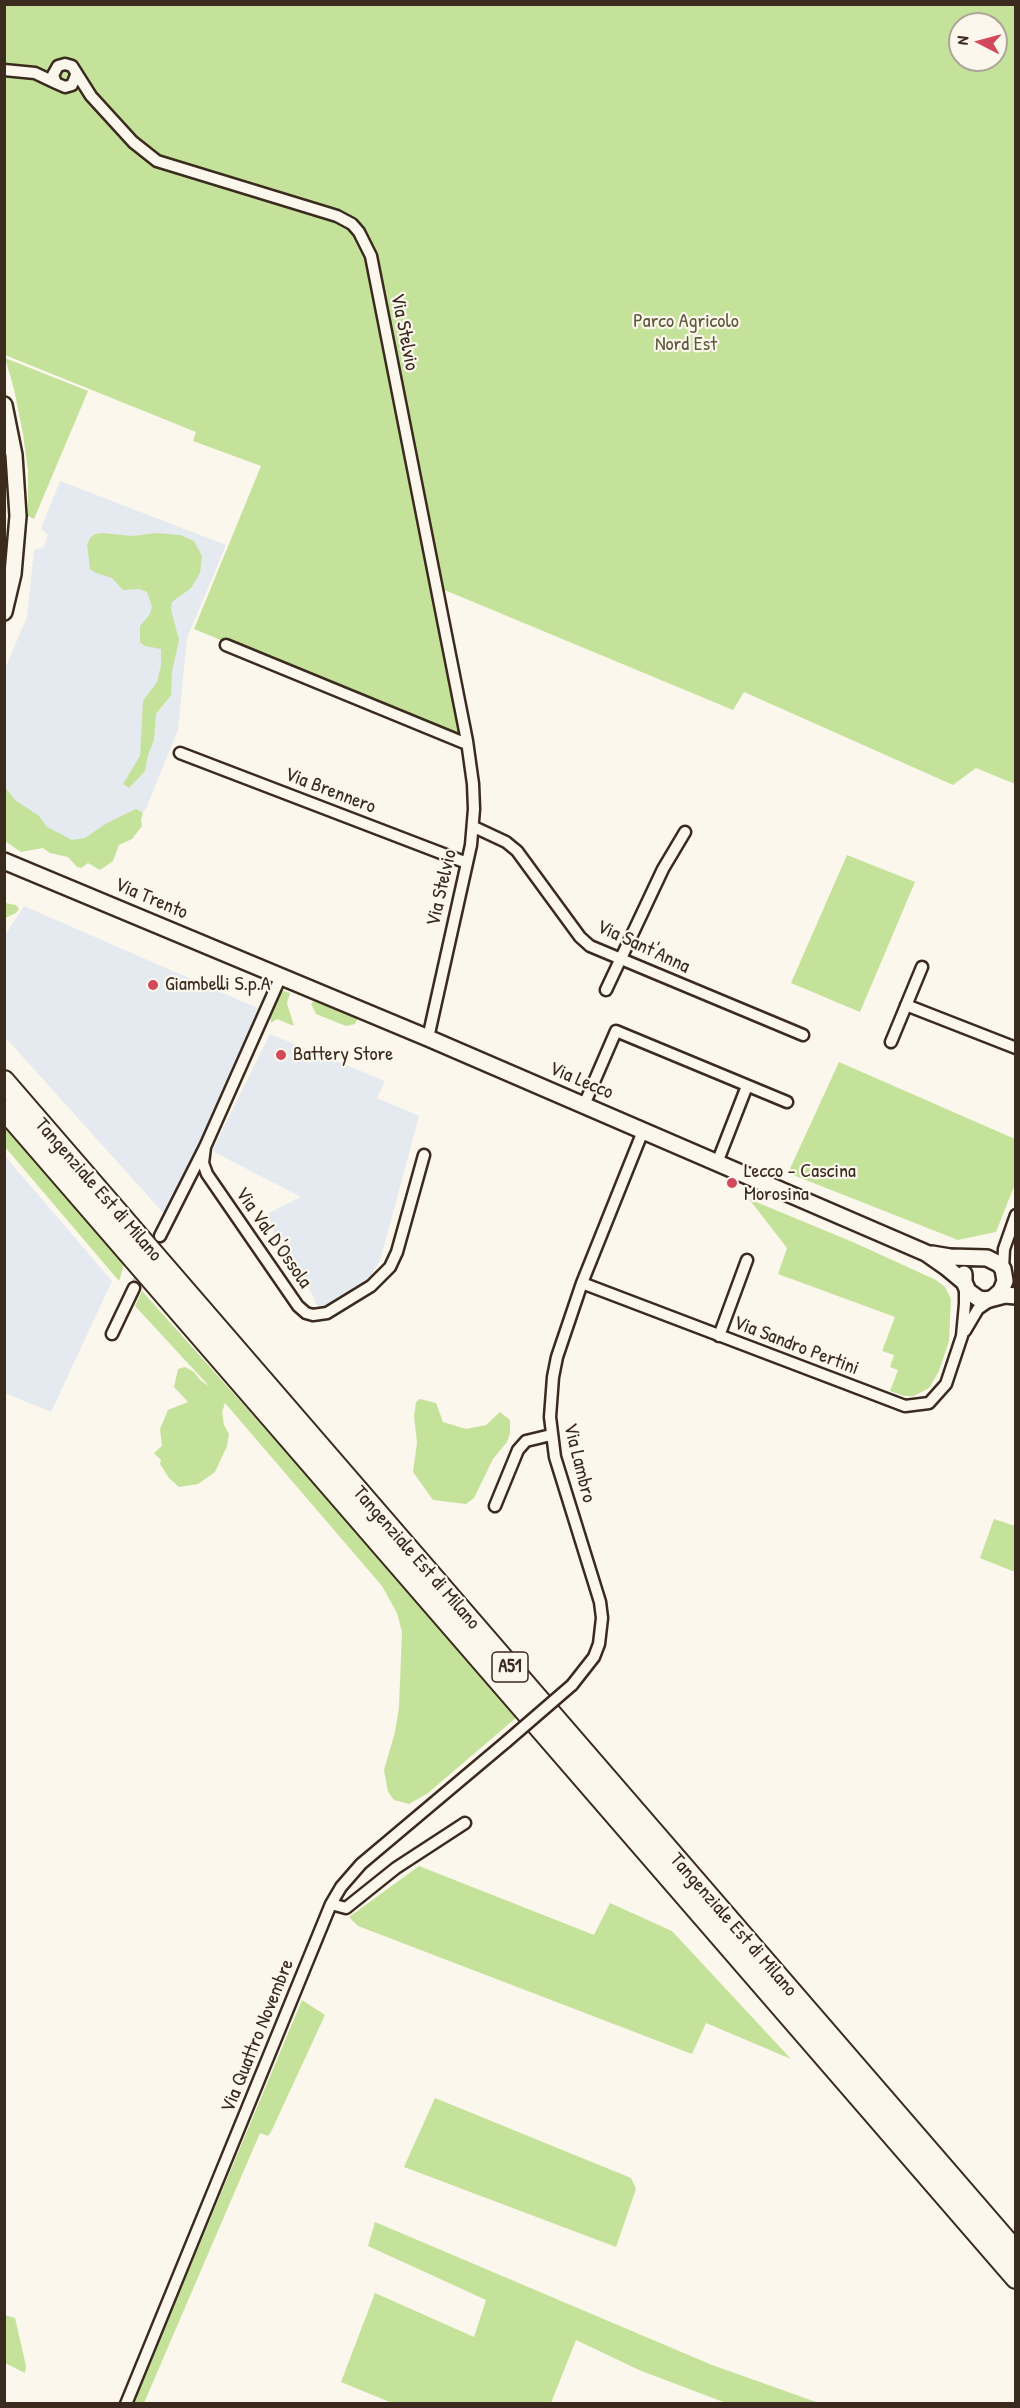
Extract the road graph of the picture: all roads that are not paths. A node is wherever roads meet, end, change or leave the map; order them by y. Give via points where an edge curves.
1 (56, 68) junction
2 (4, 70) edge
3 (34, 74) junction
4 (76, 75) junction
5 (56, 83) junction
6 (69, 86) junction
7 (91, 96) junction
8 (4, 405) edge
9 (4, 612) edge
10 (226, 645) dead end
11 (467, 744) junction
12 (180, 753) dead end
13 (474, 827) junction
14 (685, 832) dead end
15 (4, 861) edge
16 (467, 863) junction
17 (619, 959) junction
18 (922, 967) dead end
19 (281, 976) junction
20 (606, 990) dead end
21 (906, 1005) junction
22 (803, 1035) dead end
23 (428, 1038) junction
24 (891, 1042) dead end
25 (1016, 1048) edge
26 (4, 1081) edge
27 (747, 1086) junction
28 (787, 1102) dead end
29 (584, 1105) junction
30 (4, 1109) edge
31 (642, 1131) junction
32 (205, 1147) junction
33 (424, 1155) dead end
34 (717, 1163) junction
35 (1016, 1215) edge
36 (160, 1236) tunnel mouth
37 (1007, 1236) junction
38 (926, 1253) junction
39 (982, 1259) junction
40 (747, 1260) dead end
41 (1008, 1276) edge
42 (582, 1283) junction
43 (964, 1284) junction
44 (134, 1288) tunnel mouth
45 (1016, 1296) edge
46 (993, 1298) junction
47 (112, 1334) dead end
48 (719, 1336) junction
49 (962, 1336) junction
50 (551, 1435) junction
51 (495, 1506) dead end
52 (506, 1742) joint
53 (465, 1823) dead end
54 (331, 1904) junction
55 (1016, 2252) edge
56 (1016, 2278) edge
57 (126, 2403) edge

1 - 3 street
1 - 4 street via 69,64
1 - 5 street
2 - 3 street
3 - 5 street
4 - 6 street
4 - 7 street, Via Stelvio
5 - 6 street
6 - 7 street, Via Stelvio
7 - 11 street, Via Stelvio via 133,142 157,161 337,216 359,232 371,256
8 - 9 street via 14,455 18,516 13,574
10 - 11 street
11 - 13 street, Via Stelvio
12 - 16 street, Via Brennero
13 - 16 street, Via Stelvio
13 - 17 street, Via Sant'Anna via 517,851 580,937
14 - 17 street
15 - 19 street, Via Trento
16 - 23 street, Via Stelvio
17 - 20 street
17 - 22 street, Via Sant'Anna
18 - 21 street
19 - 23 street, Via Trento
19 - 32 street
21 - 24 street
21 - 25 street
23 - 29 street, Via Lecco
26 - 55 highway, Tangenziale Est di Milano / A51
27 - 28 street
27 - 29 street via 616,1031
27 - 34 street
29 - 31 street, Via Lecco
30 - 56 highway, Tangenziale Est di Milano / A51
31 - 34 street, Via Lecco
31 - 42 street, Via Lambro
32 - 33 street, Via Val D'Ossola via 203,1163 207,1174 298,1306 313,1315 327,1313 371,1286 390,1267
32 - 36 street
34 - 38 street, Via Lecco
35 - 37 street
37 - 39 street via 1001,1247
37 - 41 street via 1002,1257
38 - 39 street, Via Lecco
38 - 43 street, Via Lecco
39 - 41 street, Via Lecco via 999,1264
39 - 43 street via 968,1266
40 - 48 street
41 - 46 street via 1001,1292
42 - 48 street, Via Sandro Pertini
42 - 50 street, Via Lambro via 557,1357 550,1398
43 - 46 street, Via Lecco via 979,1299
43 - 49 street
44 - 47 street
45 - 46 street, Via Lecco
46 - 49 street via 978,1309
48 - 49 street, Via Sandro Pertini via 904,1406 929,1402 946,1384
50 - 51 street via 526,1441 518,1450
50 - 52 street, Via Lambro, bridge via 600,1602 599,1644 594,1657 572,1684
52 - 54 street, Via Quattro Novembre via 361,1864
53 - 54 street via 396,1868 346,1908
54 - 57 street, Via Quattro Novembre

